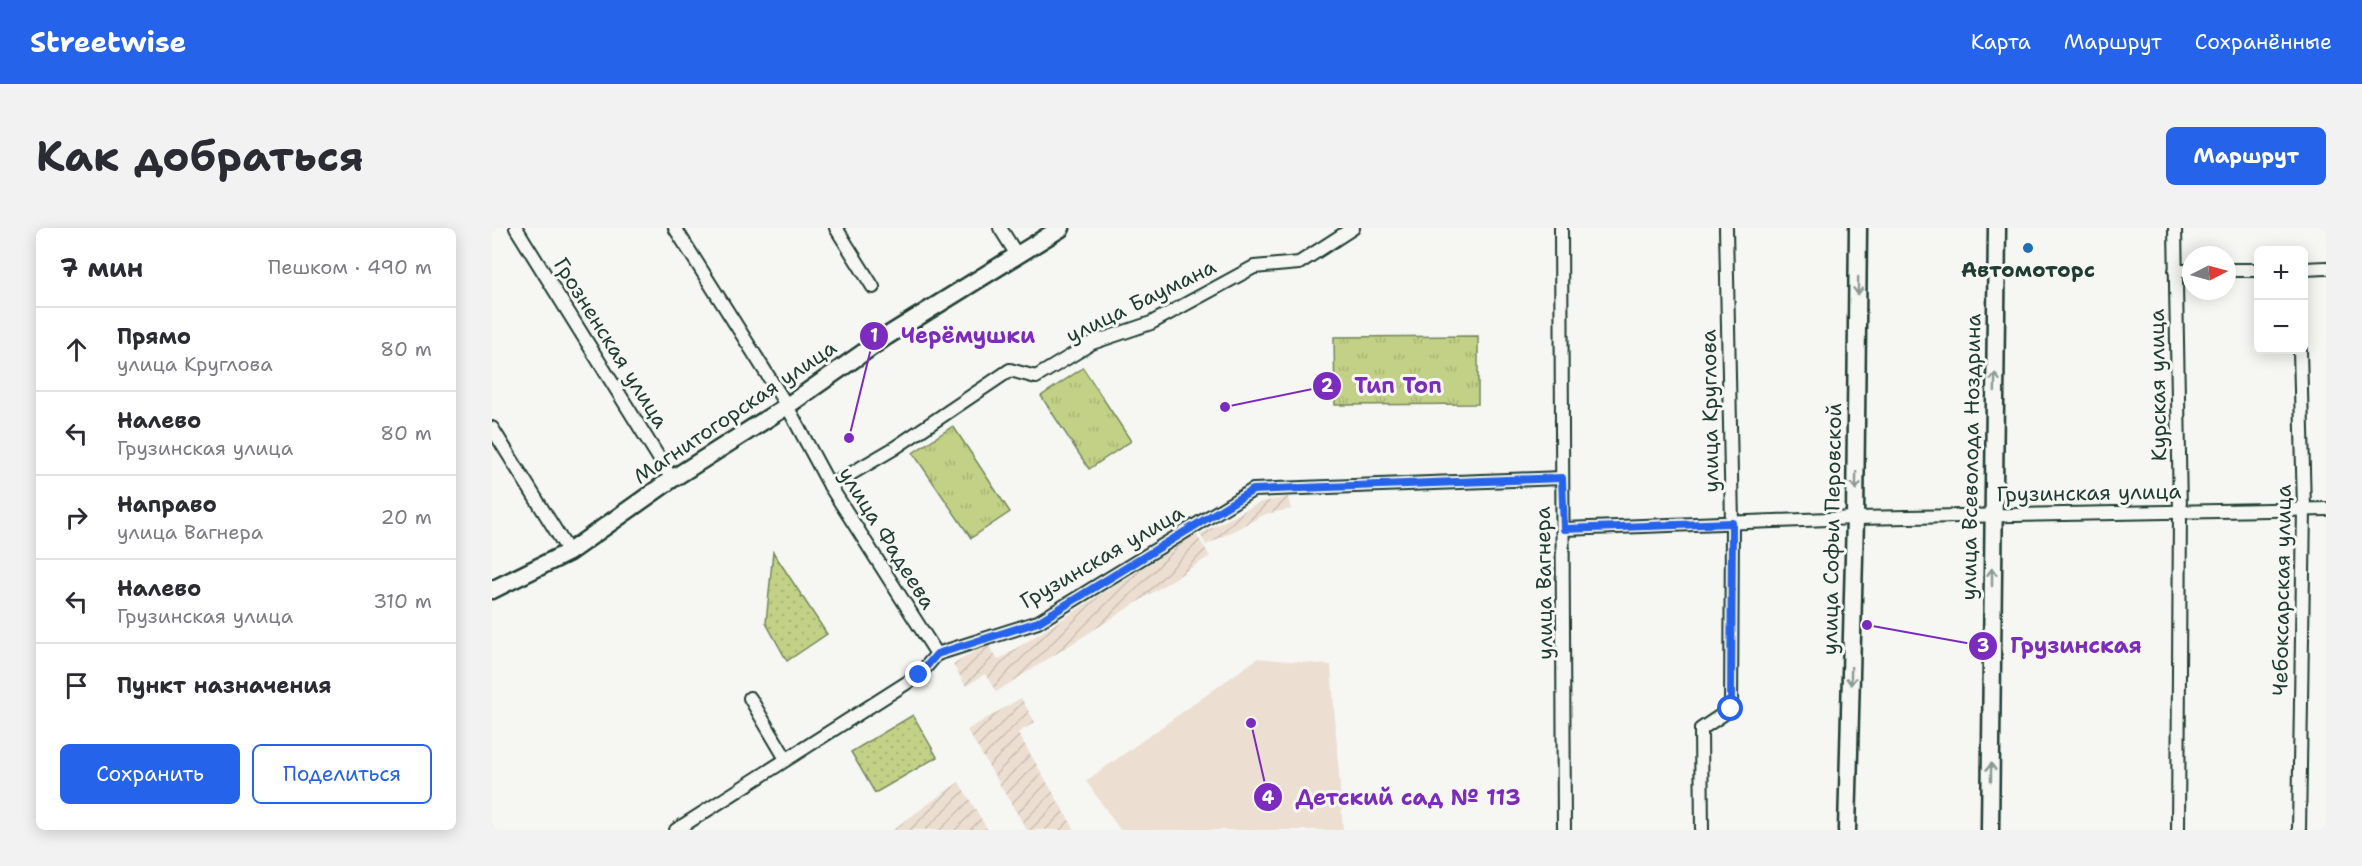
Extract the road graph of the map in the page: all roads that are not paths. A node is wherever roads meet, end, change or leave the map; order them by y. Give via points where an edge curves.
1 (516, 228) edge
2 (675, 228) edge
3 (836, 228) edge
4 (1000, 228) edge
5 (1061, 228) edge
6 (1353, 228) edge
7 (1561, 228) edge
8 (1726, 228) edge
9 (1858, 228) edge
10 (1997, 228) edge
11 (2175, 228) edge
12 (1017, 255) junction
13 (2308, 268) edge
14 (2326, 268) edge
15 (2236, 270) edge
16 (2254, 270) edge
17 (2175, 271) junction
18 (2182, 271) edge
19 (873, 287) dead end
20 (2300, 354) edge
21 (787, 406) junction
22 (492, 428) edge
23 (1562, 478) junction
24 (672, 479) junction
25 (830, 486) junction
26 (2304, 509) junction
27 (2326, 509) edge
28 (2180, 511) junction
29 (1993, 514) junction
30 (1855, 518) junction
31 (1732, 523) junction
32 (1564, 529) junction
33 (569, 552) junction
34 (492, 590) edge
35 (937, 654) junction
36 (750, 698) dead end
37 (786, 759) junction
38 (676, 830) edge
39 (1564, 830) edge
40 (1702, 830) edge
41 (1847, 830) edge
42 (1990, 830) edge
43 (2178, 830) edge
44 (2299, 830) edge

1 - 24 street, Грозненская улица
2 - 21 street, улица Фадеева
3 - 19 street
4 - 12 street
5 - 12 main road, Магнитогорская улица
6 - 25 street, улица Баумана via 1299,263 1254,267 1150,323 1092,343 1036,377 1010,370 893,449
7 - 23 street, улица Вагнера
8 - 31 street, улица Круглова
9 -> 30 main road, улица Софьи Перовской
29 -> 10 main road, улица Всеволода Ноздрина
11 - 17 street, Курская улица
12 - 21 main road, Магнитогорская улица via 887,336
13 - 14 street
15 - 16 street
17 - 18 street
17 - 28 street, Курская улица
20 - 26 street, Чебоксарская улица
21 - 24 main road, Магнитогорская улица
21 - 25 street, улица Фадеева
22 - 33 street
23 - 32 street, улица Вагнера
23 - 35 street, Грузинская улица via 1253,490 1038,622
24 - 33 main road, Магнитогорская улица
25 - 35 street, улица Фадеева
26 - 27 street, Грузинская улица
26 - 28 street, Грузинская улица
26 - 44 street, Чебоксарская улица
28 - 29 street, Грузинская улица
28 - 43 street, Курская улица
29 - 30 street, Грузинская улица
42 -> 29 main road, улица Всеволода Ноздрина
30 - 31 street, Грузинская улица
30 -> 41 main road, улица Софьи Перовской
31 - 32 street, Грузинская улица
31 - 40 street, улица Круглова via 1731,709 1701,729
32 - 39 street, улица Вагнера
33 - 34 main road, Магнитогорская улица
35 - 37 street via 919,675
36 - 37 street
37 - 38 street

